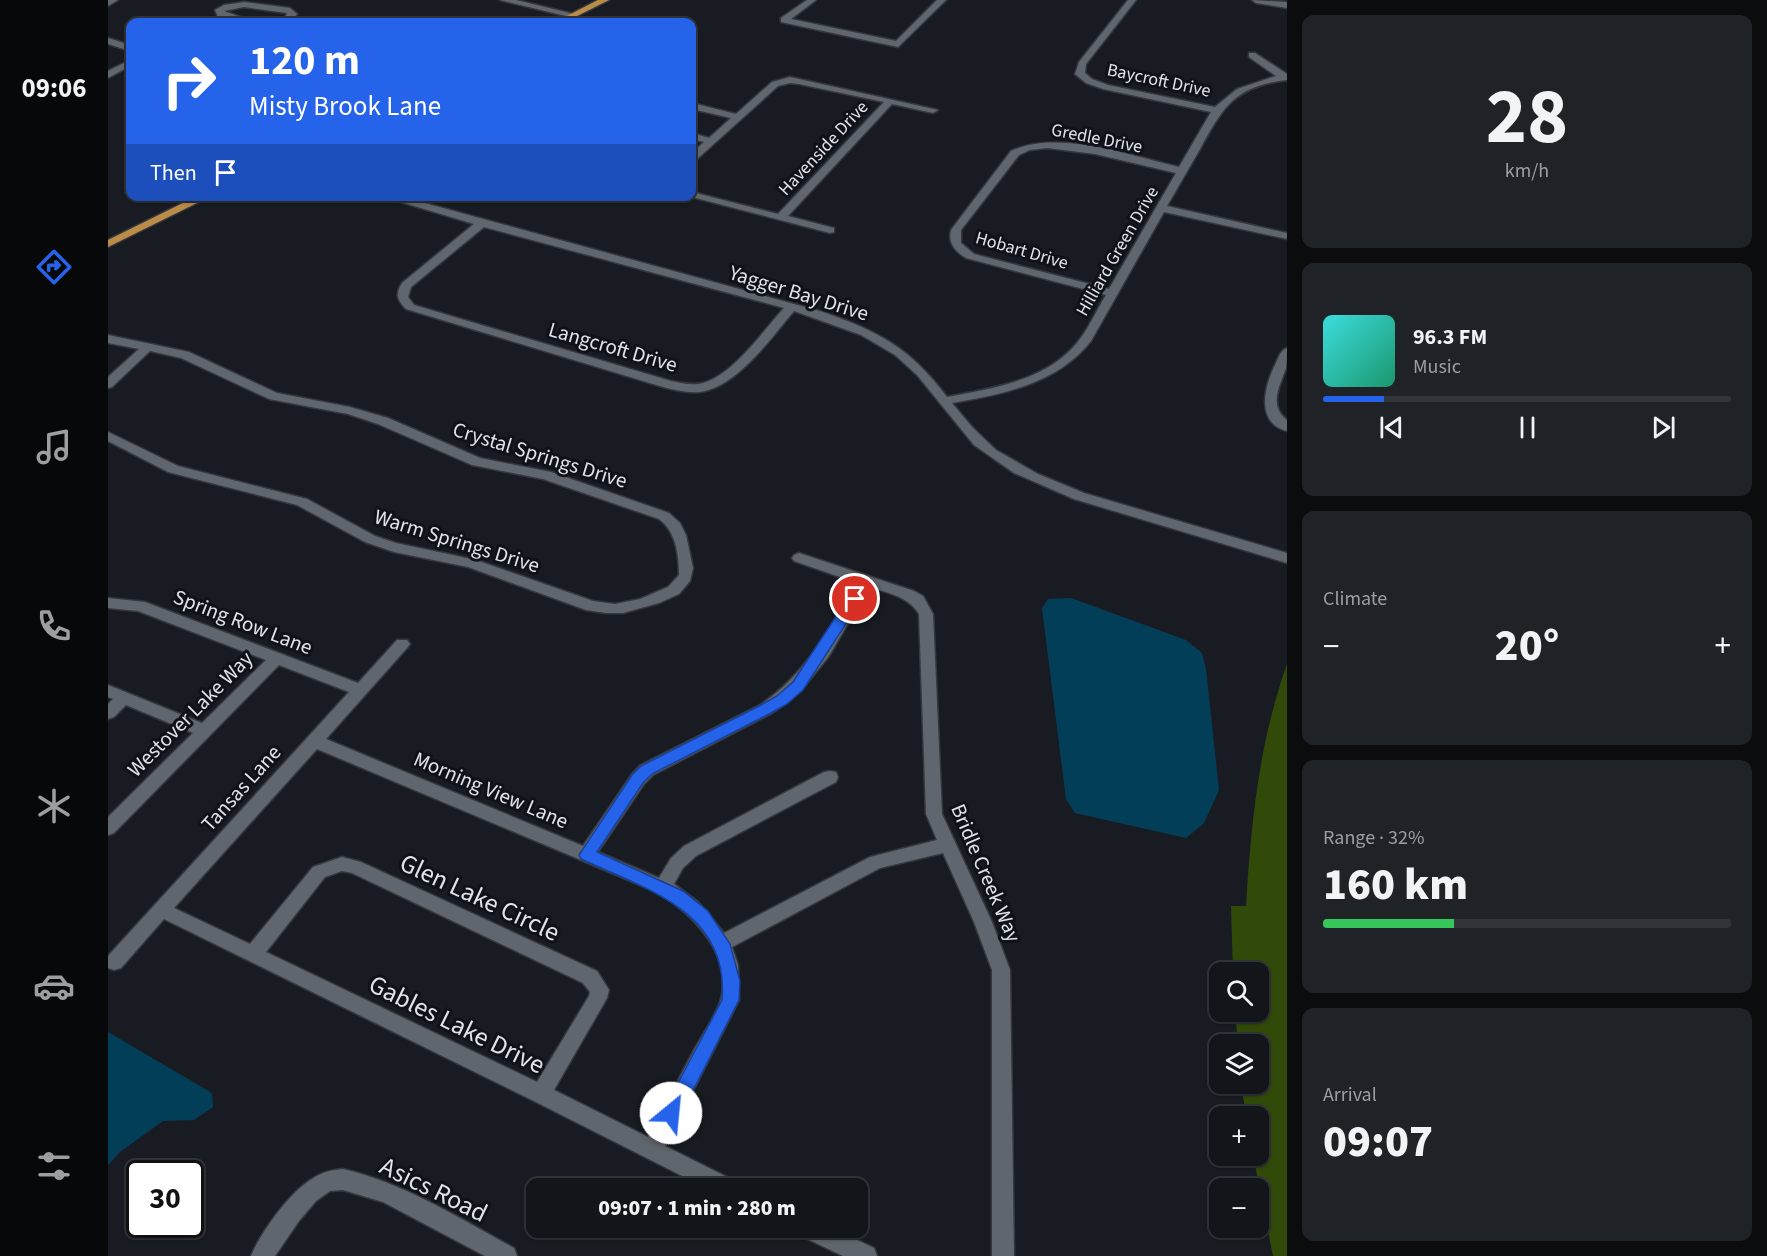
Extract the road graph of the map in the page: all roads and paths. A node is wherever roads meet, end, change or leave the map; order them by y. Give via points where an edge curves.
1 (114, 0) edge
2 (504, 0) edge
3 (605, 0) edge
4 (812, 0) edge
5 (942, 0) edge
6 (1132, 0) edge
7 (1256, 0) edge
8 (108, 3) edge
9 (1287, 5) edge
10 (574, 15) junction
11 (233, 18) edge
12 (290, 18) edge
13 (568, 18) edge
14 (108, 41) edge
15 (126, 47) edge
16 (1252, 55) dead end
17 (126, 65) edge
18 (108, 75) edge
19 (1286, 77) edge
20 (890, 101) junction
21 (696, 107) edge
22 (933, 110) dead end
23 (1217, 110) junction
24 (738, 117) junction
25 (696, 137) edge
26 (710, 141) junction
27 (696, 154) edge
28 (1182, 171) junction
29 (696, 196) edge
30 (196, 201) edge
31 (404, 201) edge
32 (1161, 208) junction
33 (781, 217) junction
34 (482, 223) junction
35 (830, 230) dead end
36 (1287, 236) edge
37 (108, 244) edge
38 (958, 248) joint
39 (1112, 293) junction
40 (790, 308) junction
41 (108, 339) edge
42 (149, 346) junction
43 (1287, 352) edge
44 (108, 384) edge
45 (944, 401) junction
46 (1287, 427) edge
47 (108, 436) edge
48 (799, 558) dead end
49 (1287, 558) edge
50 (866, 580) junction
51 (665, 595) joint
52 (108, 603) edge
53 (402, 644) dead end
54 (278, 657) junction
55 (360, 690) junction
56 (108, 691) edge
57 (124, 698) junction
58 (108, 713) edge
59 (205, 731) junction
60 (314, 741) junction
61 (830, 777) dead end
62 (108, 828) edge
63 (946, 845) junction
64 (587, 855) junction
65 (663, 887) junction
66 (162, 910) junction
67 (722, 944) junction
68 (253, 954) junction
69 (114, 962) dead end
70 (541, 1094) junction
71 (652, 1150) junction
72 (708, 1178) edge
73 (829, 1238) edge
74 (262, 1256) edge
75 (506, 1256) edge
76 (866, 1256) edge
77 (1003, 1256) edge

1 - 8 street
2 - 10 street
3 - 10 main road
4 - 5 street via 784,20 898,44
6 - 23 street, Baycroft Drive via 1082,64 1080,74 1106,87
7 - 9 street
10 - 13 main road
11 - 12 street via 221,15 219,10 230,3 245,1 290,11
14 - 15 street
16 - 19 street
17 - 18 street
19 - 23 street, Hilliard Green Drive via 1242,90
20 - 22 street
20 - 24 street via 790,80 775,84
20 - 33 street, Havenside Drive
21 - 24 street
23 - 28 street, Hilliard Green Drive
24 - 26 street
25 - 26 street
26 - 27 street
28 - 32 street, Hilliard Green Drive
28 - 38 street, Gredle Drive via 1064,145 1029,146 1015,153 956,230
29 - 33 street
30 - 37 main road
31 - 34 street, Yagger Bay Drive
32 - 36 street
32 - 39 street, Hilliard Green Drive
33 - 35 street
34 - 40 street, Yagger Bay Drive
34 - 40 street, Langcroft Drive via 412,279 402,291 402,298 410,307 667,384 692,388 715,383 731,373
38 - 39 street, Hobart Drive via 982,260
39 - 45 street, Hilliard Green Drive via 1085,341 1072,357 1052,371 1006,388
40 - 45 street, Yagger Bay Drive via 862,331 890,345 912,362
41 - 42 street, Crystal Springs Drive
42 - 44 street
42 - 51 street, Crystal Springs Drive via 186,355 273,396 383,421 477,462 546,475 664,516 680,531 686,575 682,584
43 - 46 street via 1269,397 1269,407
45 - 49 street, Yagger Bay Drive via 988,451 1046,483
47 - 51 street, Warm Springs Drive via 173,469 302,502 370,539 471,563 591,606 627,607
48 - 50 street, Bridle Creek Way
50 - 63 street, Bridle Creek Way via 918,600 926,614 933,814
50 - 64 street via 798,686 766,709 647,770
52 - 54 street, Spring Row Lane via 140,606
53 - 55 street, Tansas Lane
54 - 55 street, Spring Row Lane
54 - 59 street, Westover Lake Way
55 - 60 street, Tansas Lane
56 - 57 street
57 - 58 street
57 - 59 street
59 - 62 street, Westover Lake Way
60 - 64 street, Morning View Lane
60 - 66 street, Tansas Lane
61 - 65 street via 690,851 677,863
63 - 67 street via 876,862
63 - 77 street, Bridle Creek Way via 1001,970
64 - 65 street, Morning View Lane
65 - 67 street, Morning View Lane via 696,910
66 - 68 street, Gables Lake Drive
66 - 69 street, Tansas Lane
67 - 71 street, Morning View Lane via 732,981 730,1000
68 - 70 street, Gables Lake Drive
68 - 70 street, Glen Lake Circle via 319,872 342,864 591,976 600,990 598,998
70 - 71 street, Gables Lake Drive
71 - 72 street, Gables Lake Drive
73 - 76 street
74 - 75 street, Asics Road via 308,1194 329,1180 351,1179 384,1191

